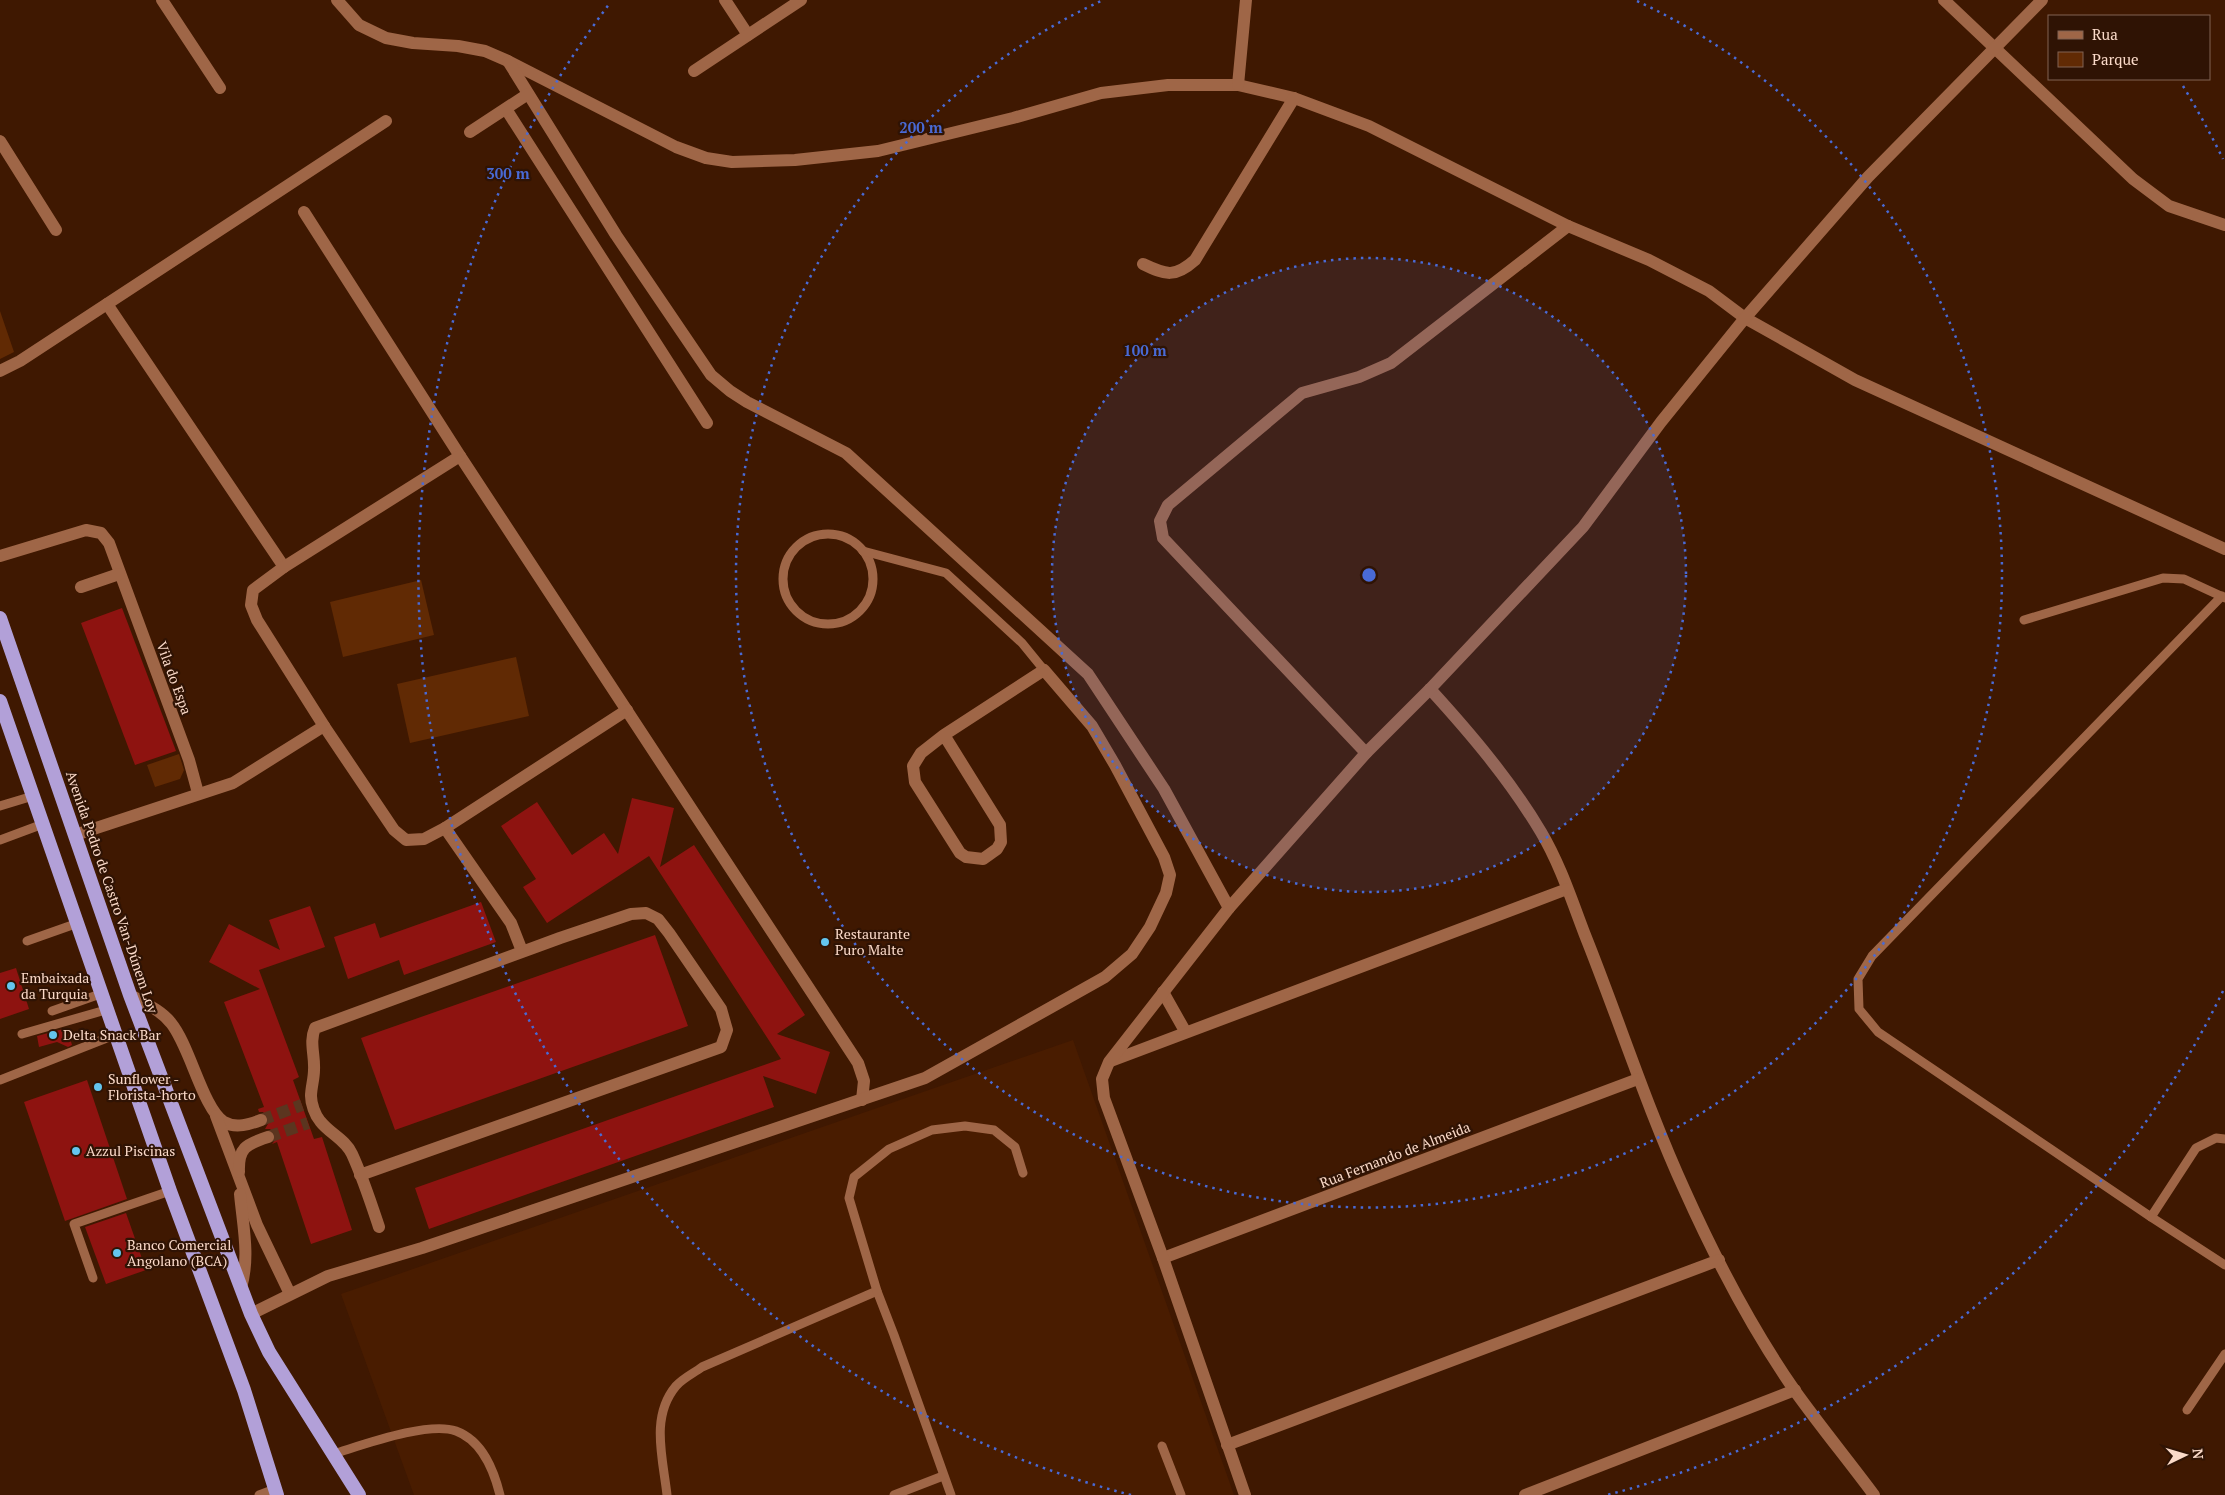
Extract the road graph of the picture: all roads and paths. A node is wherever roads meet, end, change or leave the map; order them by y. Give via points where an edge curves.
1 (162, 0) edge
2 (337, 0) edge
3 (725, 0) edge
4 (801, 0) edge
5 (1246, 0) edge
6 (1944, 0) edge
7 (2042, 0) edge
8 (748, 35) junction
9 (1996, 47) junction
10 (508, 61) junction
11 (694, 71) dead end
12 (1238, 85) junction
13 (220, 88) dead end
14 (528, 94) junction
15 (1294, 98) junction
16 (506, 109) junction
17 (386, 121) dead end
18 (470, 132) dead end
19 (0, 141) edge
20 (304, 212) dead end
21 (2225, 225) edge
22 (1568, 226) junction
23 (56, 230) dead end
24 (1143, 264) dead end
25 (107, 304) junction
26 (1745, 318) junction
27 (0, 371) edge
28 (707, 423) dead end
29 (460, 456) junction
30 (2225, 549) edge
31 (863, 550) junction
32 (0, 556) edge
33 (284, 567) junction
34 (119, 574) junction
35 (81, 587) dead end
36 (2224, 597) edge
37 (0, 618) edge
38 (2024, 620) dead end
39 (1044, 670) junction
40 (1430, 689) junction
41 (1, 705) edge
42 (627, 710) junction
43 (324, 726) junction
44 (944, 735) junction
45 (1366, 753) junction
46 (198, 793) junction
47 (33, 796) junction
48 (0, 806) edge
49 (43, 824) junction
50 (445, 828) junction
51 (75, 835) junction
52 (0, 840) edge
53 (1567, 889) junction
54 (1229, 908) junction
55 (78, 923) junction
56 (27, 941) dead end
57 (522, 952) junction
58 (1163, 992) junction
59 (103, 993) junction
60 (130, 995) junction
61 (108, 1009) junction
62 (52, 1011) dead end
63 (1185, 1031) junction
64 (22, 1034) dead end
65 (117, 1034) junction
66 (1109, 1062) junction
67 (1638, 1079) junction
68 (0, 1080) edge
69 (862, 1100) junction
70 (216, 1114) junction
71 (261, 1120) tunnel mouth
72 (268, 1137) tunnel mouth
73 (2225, 1139) edge
74 (1023, 1173) dead end
75 (360, 1175) junction
76 (239, 1178) junction
77 (170, 1191) junction
78 (2151, 1217) junction
79 (379, 1226) dead end
80 (1163, 1258) junction
81 (1719, 1260) junction
82 (2225, 1265) edge
83 (93, 1278) dead end
84 (241, 1288) junction
85 (877, 1291) junction
86 (290, 1294) junction
87 (251, 1314) junction
88 (2225, 1354) edge
89 (1795, 1390) junction
90 (2186, 1410) dead end
91 (1227, 1445) junction
92 (1162, 1446) dead end
93 (334, 1454) junction
94 (943, 1476) junction
95 (276, 1492) edge
96 (258, 1495) edge
97 (359, 1495) edge
98 (500, 1495) edge
99 (667, 1495) edge
100 (894, 1495) edge
101 (951, 1495) edge
102 (1181, 1495) edge
103 (1245, 1495) edge
104 (1525, 1495) edge
105 (1874, 1495) edge

1 - 13 street
2 - 10 street via 359,25 386,38 476,50
3 - 8 street
4 - 8 street
5 - 12 street
6 - 9 street
7 - 9 street
8 - 11 street
9 - 21 street via 2133,179 2169,206
9 - 26 street via 1868,177
10 - 12 street via 676,147 706,158 732,162 794,160 878,151 1101,93 1168,85
10 - 14 street
12 - 15 street
14 - 16 street
14 - 54 street via 616,235 711,375 747,402 846,453 1088,674 1164,789
15 - 22 street via 1369,126
15 - 24 street via 1195,260 1175,273 1158,271
16 - 18 street
16 - 28 street
17 - 25 street
19 - 23 street
20 - 29 street
22 - 26 street via 1649,260 1709,290
22 - 45 street via 1391,363 1359,377 1302,393 1168,505 1160,521 1163,538
25 - 27 street
25 - 33 street
26 - 30 street via 1855,380
26 - 40 street via 1661,422 1583,527
29 - 33 street
29 - 42 street
31 - 31 lane via 840,535 812,536 799,544 784,567 782,581 792,608 819,624 835,624 862,609 870,595 873,580 871,565
31 - 39 lane via 946,573 1022,643
32 - 34 street, Vila do Espa via 86,530 101,533 109,544
33 - 43 street via 253,590 251,605 257,620
34 - 35 street
34 - 46 street, Vila do Espa via 189,760
36 - 38 lane via 2184,580 2163,578
36 - 78 lane via 1872,956 1858,979 1859,1009 1878,1032
37 - 51 highway, Avenida Pedro de Castro Van-Dúnem Loy
39 - 44 street
39 - 69 street via 1092,726 1115,764 1164,858 1170,875 1166,893 1150,927 1132,954 1105,977 925,1078
40 - 45 street
40 - 53 street via 1483,748 1509,783 1542,834
41 - 47 highway
42 - 50 street
42 - 69 street via 858,1063 864,1081
43 - 46 street via 233,783
43 - 50 street via 394,830 406,840 424,839
44 - 44 street via 916,759 915,782 960,853 974,860 983,859 1001,842 1000,825
45 - 54 street
46 - 51 street
47 - 48 lane
47 - 49 highway
49 - 52 lane
49 - 55 highway
50 - 57 street via 511,923
51 - 60 highway, Avenida Pedro de Castro Van-Dúnem Loy
53 - 63 street
53 - 67 street
54 - 58 street
55 - 56 lane
55 - 59 highway
57 - 75 street via 314,1028 311,1038 314,1068 307,1103 314,1121 343,1141 352,1153
57 - 75 street via 631,914 646,913 658,919 669,933 721,1009 727,1030 721,1047
58 - 63 street
58 - 66 street
59 - 61 highway
59 - 62 lane
60 - 70 street via 171,1023 182,1039
60 - 84 highway, Avenida Pedro de Castro Van-Dúnem Loy
61 - 64 lane
61 - 65 highway
63 - 66 street
65 - 68 lane
65 - 77 highway
66 - 80 street via 1102,1079 1104,1098
67 - 80 street, Rua Fernando de Almeida
67 - 81 street via 1685,1192
69 - 86 street via 422,1248 341,1272
70 - 71 street via 224,1122 236,1126
70 - 76 street
72 - 76 street via 253,1142 241,1153
73 - 78 lane via 2216,1138 2196,1148
74 - 85 lane via 1015,1148 994,1130 966,1126 932,1130 889,1149 854,1177 849,1198
75 - 79 street
76 - 84 street via 247,1250
76 - 86 street via 267,1248
77 - 83 lane via 74,1224
77 - 95 highway via 244,1390
78 - 82 lane
80 - 91 street
81 - 89 street via 1755,1328
81 - 91 street
84 - 87 highway, Avenida Pedro de Castro Van-Dúnem Loy
85 - 94 lane
85 - 99 lane via 702,1367 677,1385 661,1410 660,1435
86 - 87 street
87 - 93 highway, Avenida Pedro de Castro Van-Dúnem Loy via 269,1352
88 - 90 lane
89 - 104 street
89 - 105 street
91 - 103 street
92 - 102 lane
93 - 97 highway, Avenida Pedro de Castro Van-Dúnem Loy
93 - 98 lane via 429,1429 456,1431 478,1446 494,1473
94 - 100 lane
94 - 101 lane
95 - 96 lane

